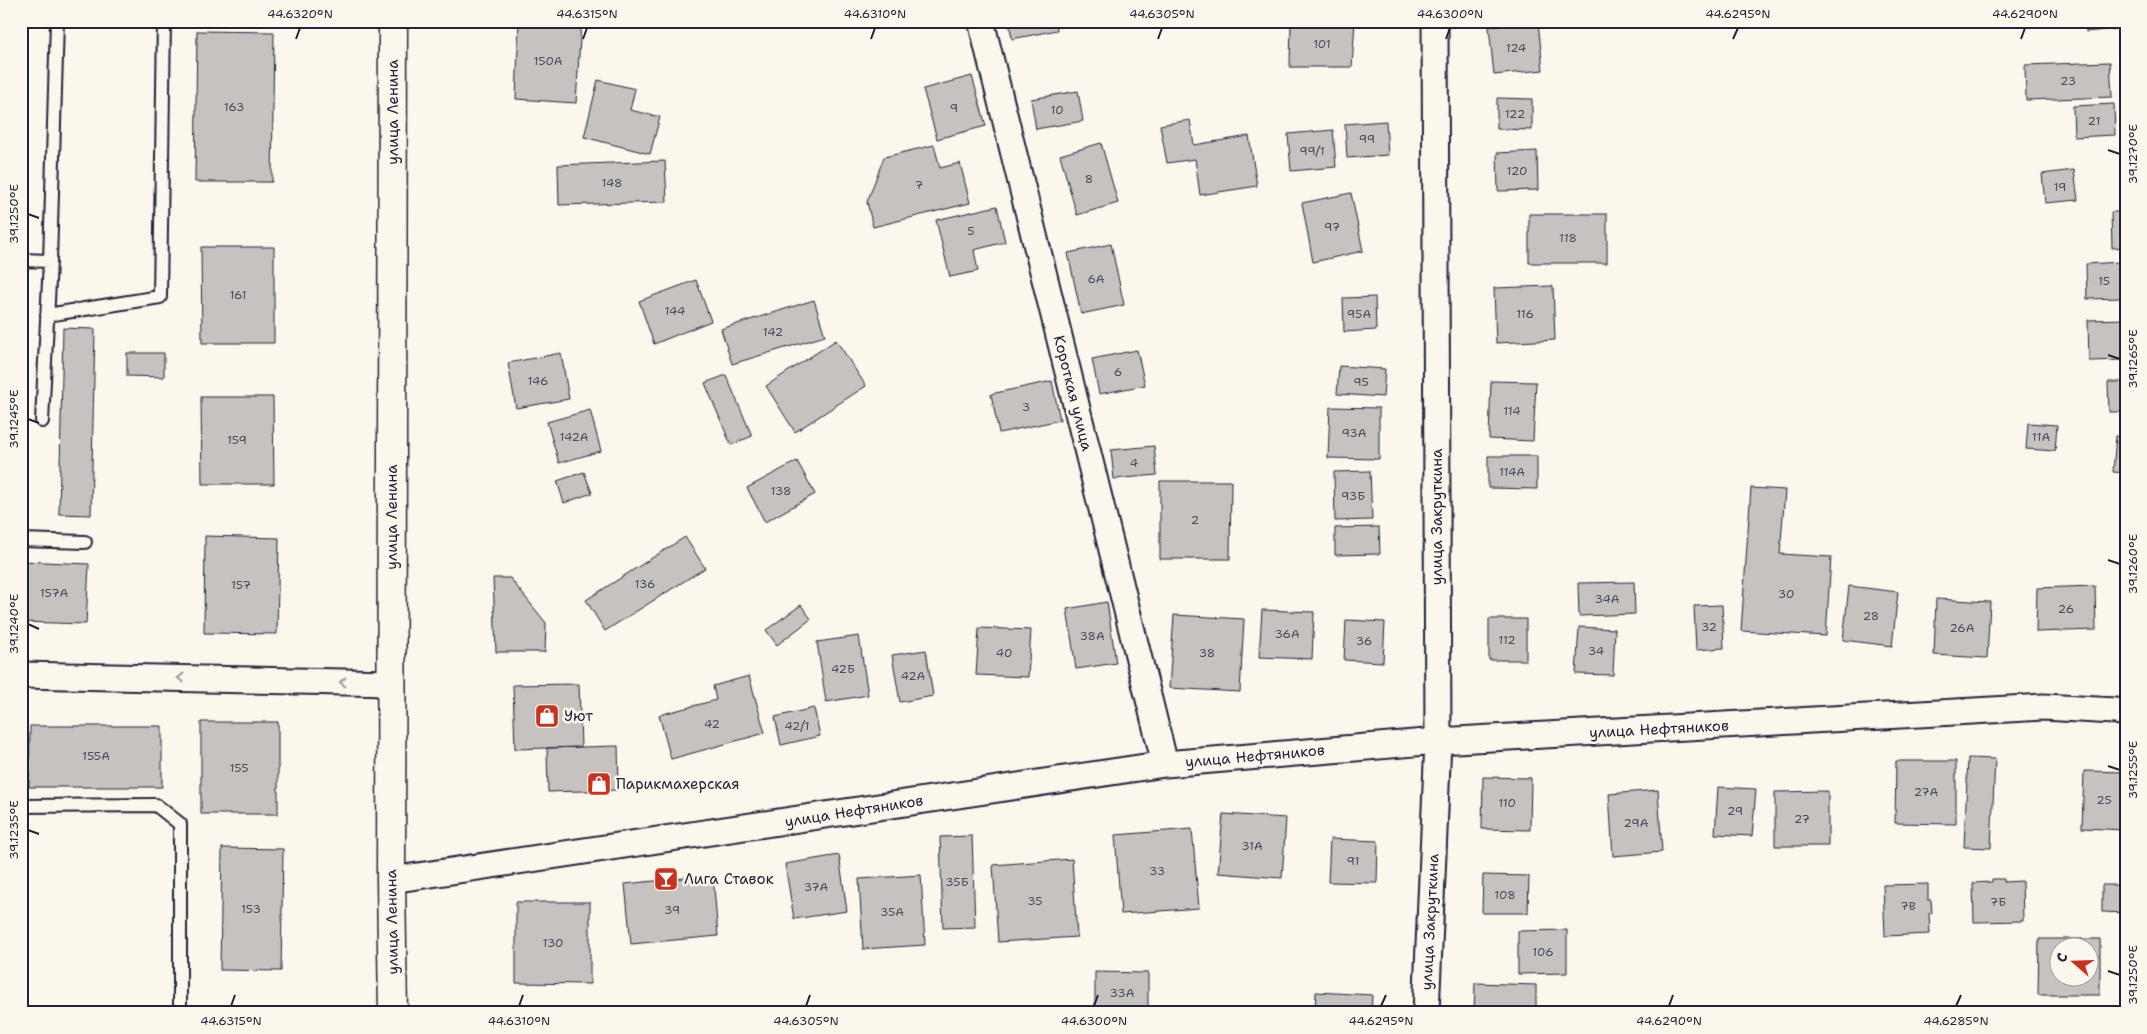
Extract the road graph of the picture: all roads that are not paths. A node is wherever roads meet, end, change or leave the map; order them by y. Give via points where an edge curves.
1 (57, 21) edge
2 (164, 21) edge
3 (394, 21) edge
4 (981, 21) edge
5 (1435, 21) edge
6 (21, 260) edge
7 (50, 261) junction
8 (47, 315) junction
9 (42, 421) dead end
10 (21, 540) edge
11 (85, 542) dead end
12 (21, 675) edge
13 (392, 683) junction
14 (2126, 713) edge
15 (1438, 741) junction
16 (1165, 764) junction
17 (21, 806) edge
18 (392, 880) junction
19 (180, 1013) edge
20 (393, 1013) edge
21 (1426, 1013) edge

1 - 7 lane
2 - 8 lane via 160,297
3 - 13 street, улица Ленина
4 - 16 street, Короткая улица
5 - 15 street, улица Закруткина
6 - 7 lane
7 - 8 lane
8 - 9 lane
10 - 11 lane
13 -> 12 street
13 - 18 street, улица Ленина
14 - 15 street, улица Нефтяников via 2044,707
15 - 16 street, улица Нефтяников
15 - 21 street, улица Закруткина
16 - 18 street, улица Нефтяников
17 - 19 lane via 156,805 180,824
18 - 20 street, улица Ленина

